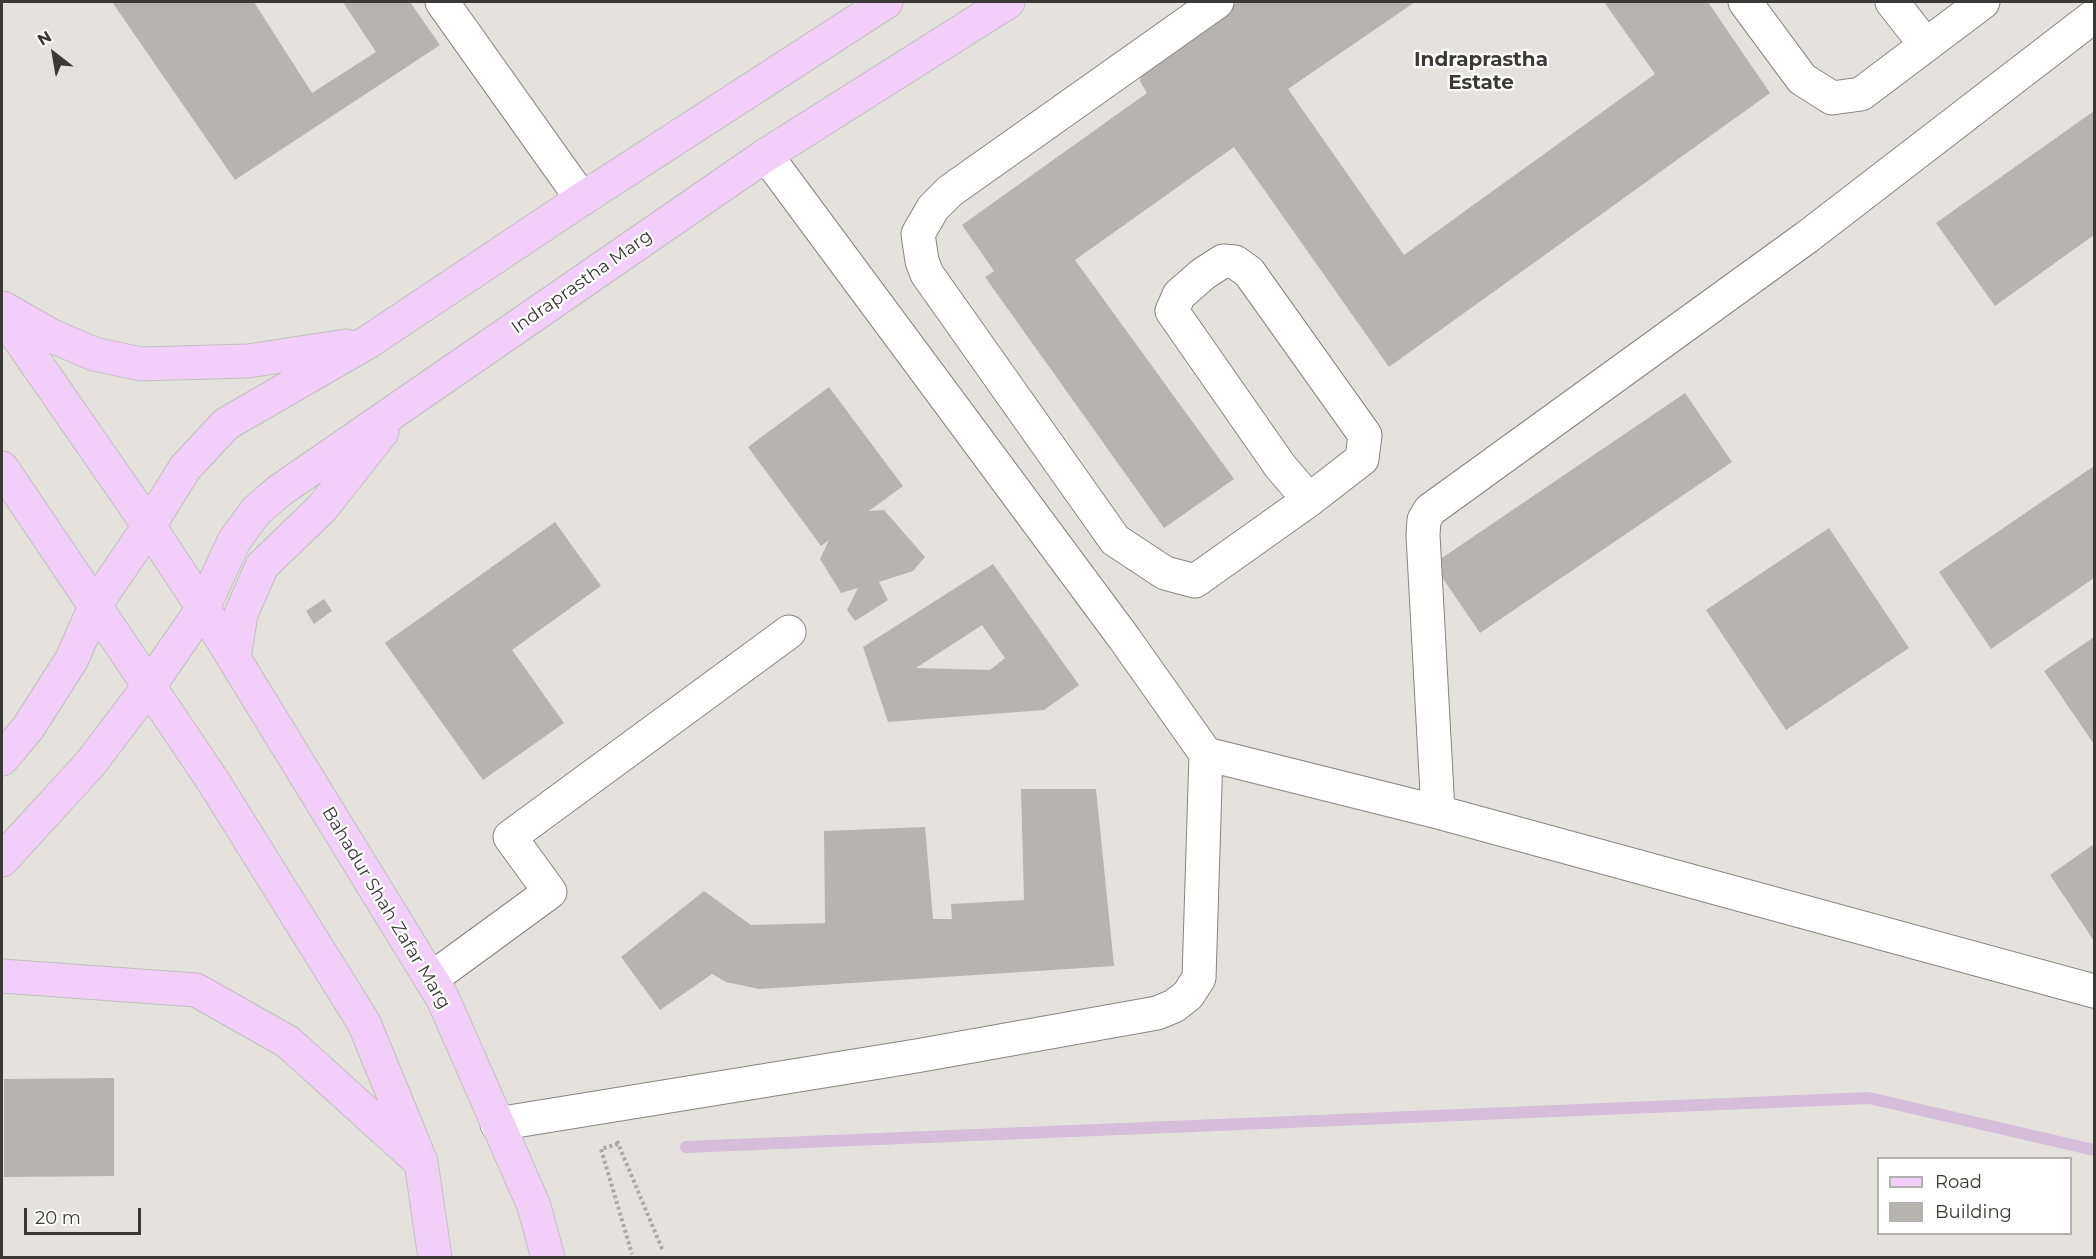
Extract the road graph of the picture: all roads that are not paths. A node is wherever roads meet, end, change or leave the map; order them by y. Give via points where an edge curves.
1 (442, 2) edge
2 (886, 2) edge
3 (1008, 2) edge
4 (1217, 2) edge
5 (1745, 2) edge
6 (1892, 2) edge
7 (1983, 2) edge
8 (2094, 16) edge
9 (1925, 44) junction
10 (766, 155) junction
11 (582, 199) junction
12 (2, 307) edge
13 (2, 314) edge
14 (368, 342) junction
15 (403, 405) junction
16 (2, 468) edge
17 (1309, 500) junction
18 (150, 526) junction
19 (96, 604) junction
20 (203, 608) junction
21 (789, 632) dead end
22 (234, 658) junction
23 (150, 685) junction
24 (1206, 754) junction
25 (2, 759) edge
26 (1438, 812) junction
27 (2, 860) edge
28 (2, 976) edge
29 (431, 979) junction
30 (2094, 991) edge
31 (497, 1124) junction
32 (421, 1162) junction
33 (435, 1257) edge
34 (548, 1257) edge

1 - 11 lane
2 - 11 main road
3 - 10 main road, Indraprastha Marg
4 - 17 lane via 950,191 933,208 918,234 922,261 927,274 1115,540 1165,573 1195,581
5 - 9 lane via 1802,79 1832,98 1861,94
6 - 9 lane
7 - 9 lane
8 - 26 lane via 1807,237 1430,510 1424,520 1423,535
10 - 15 main road, Indraprastha Marg
10 - 24 lane
11 - 14 main road
12 - 14 main road via 50,335 94,354 141,364 248,361
13 - 18 main road
14 - 18 main road via 226,424 185,468
15 - 20 main road, Indraprastha Marg via 279,490 256,512 234,541
15 - 22 main road via 322,507 262,566 241,614
16 - 19 main road
17 - 17 lane via 1280,466 1172,310 1179,295 1223,261 1235,262 1249,272 1365,435 1362,459
18 - 19 main road
18 - 20 main road, Bahadur Shah Zafar Marg
19 - 23 main road
19 - 25 main road via 72,659 27,729
20 - 22 main road, Bahadur Shah Zafar Marg
20 - 23 main road, Indraprastha Marg
21 - 29 lane via 510,837 550,892
22 - 29 main road, Bahadur Shah Zafar Marg
23 - 27 main road, Indraprastha Marg via 90,764
23 - 32 main road via 364,1023
24 - 26 lane
24 - 31 lane via 1200,978 1174,1006 916,1056
26 - 30 lane
28 - 32 main road via 196,990 288,1041
29 - 31 main road, Bahadur Shah Zafar Marg
31 - 34 main road, Bahadur Shah Zafar Marg via 534,1206
32 - 33 main road

